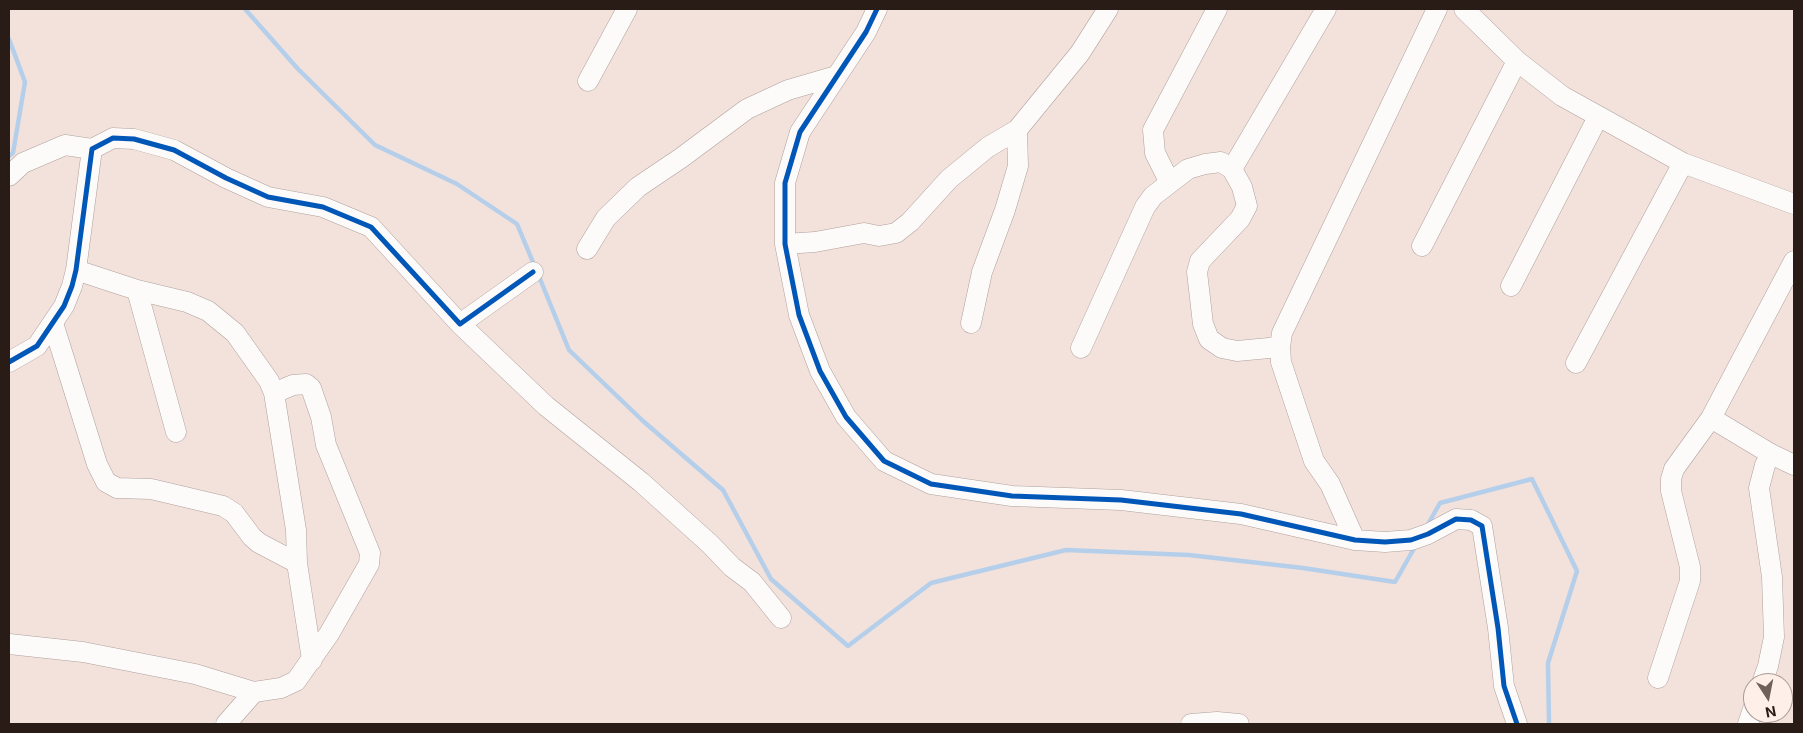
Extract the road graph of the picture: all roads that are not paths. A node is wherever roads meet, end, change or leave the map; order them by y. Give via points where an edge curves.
1 (626, 9) edge
2 (877, 9) edge
3 (1108, 9) edge
4 (1217, 9) edge
5 (1326, 9) edge
6 (1437, 9) edge
7 (1464, 9) edge
8 (1517, 61) junction
9 (836, 76) junction
10 (588, 81) dead end
11 (1598, 117) junction
12 (1017, 130) junction
13 (92, 149) junction
14 (1683, 163) junction
15 (1232, 169) junction
16 (9, 176) edge
17 (1170, 183) junction
18 (1794, 204) edge
19 (786, 244) junction
20 (1422, 246) dead end
21 (587, 249) dead end
22 (1794, 261) edge
23 (76, 270) junction
24 (533, 272) dead end
25 (1511, 286) dead end
26 (137, 290) junction
27 (53, 323) junction
28 (971, 323) dead end
29 (460, 324) junction
30 (1280, 347) junction
31 (1081, 348) dead end
32 (9, 362) edge
33 (1576, 363) dead end
34 (274, 394) junction
35 (1712, 418) junction
36 (176, 432) dead end
37 (1771, 454) junction
38 (1794, 464) edge
39 (1355, 540) junction
40 (297, 563) junction
41 (782, 618) dead end
42 (9, 644) edge
43 (312, 660) junction
44 (1766, 673) edge
45 (1658, 678) dead end
46 (254, 692) junction
47 (226, 724) edge
48 (1190, 724) edge
49 (1239, 724) edge
50 (1517, 724) edge

1 - 10 street
2 - 9 street via 866,32
3 - 12 street via 1080,53
4 - 17 street via 1154,130 1155,153
5 - 15 street
6 - 30 street via 1282,333
7 - 8 street
8 - 11 street via 1562,96
8 - 20 street
9 - 19 street via 800,132 785,183
9 - 21 street via 788,90 747,109 638,187 606,218
11 - 14 street
11 - 25 street
12 - 19 street via 988,147 949,179 896,233 879,236 864,233
12 - 28 street via 1018,166 982,272
13 - 16 street via 65,145 23,163
13 - 23 street
13 - 29 street via 113,138 142,141 174,150 268,197 323,206 371,227
14 - 18 street
14 - 33 street
15 - 17 street via 1221,162 1205,164 1188,169
15 - 30 street via 1242,187 1247,206 1240,219 1200,261 1197,272 1203,324 1209,340 1222,348 1237,351
17 - 31 street via 1145,207
19 - 39 street via 799,315 820,371 846,417 884,461 931,484 1012,496 1122,500 1241,514
22 - 35 street
23 - 26 street
23 - 27 street via 64,306
24 - 29 street
26 - 34 street via 187,302 220,320 235,333 269,381
26 - 36 street
27 - 32 street via 37,346
27 - 40 street via 97,464 106,482 116,488 151,489 223,506 234,513 259,543
29 - 41 street via 546,406 641,482 752,582
30 - 39 street via 1281,362 1314,461 1330,484
34 - 40 street via 296,530
34 - 43 street via 293,385 306,384 311,388 326,445 370,553 370,564
35 - 37 street
35 - 45 street via 1670,479 1690,567 1690,581
37 - 38 street
37 - 44 street via 1760,488 1772,577 1774,637
39 - 50 street via 1412,540 1456,519 1471,520 1482,526 1504,686
40 - 43 street
42 - 46 street via 102,655 195,674
43 - 46 street via 296,681 281,688
46 - 47 street
48 - 49 street

